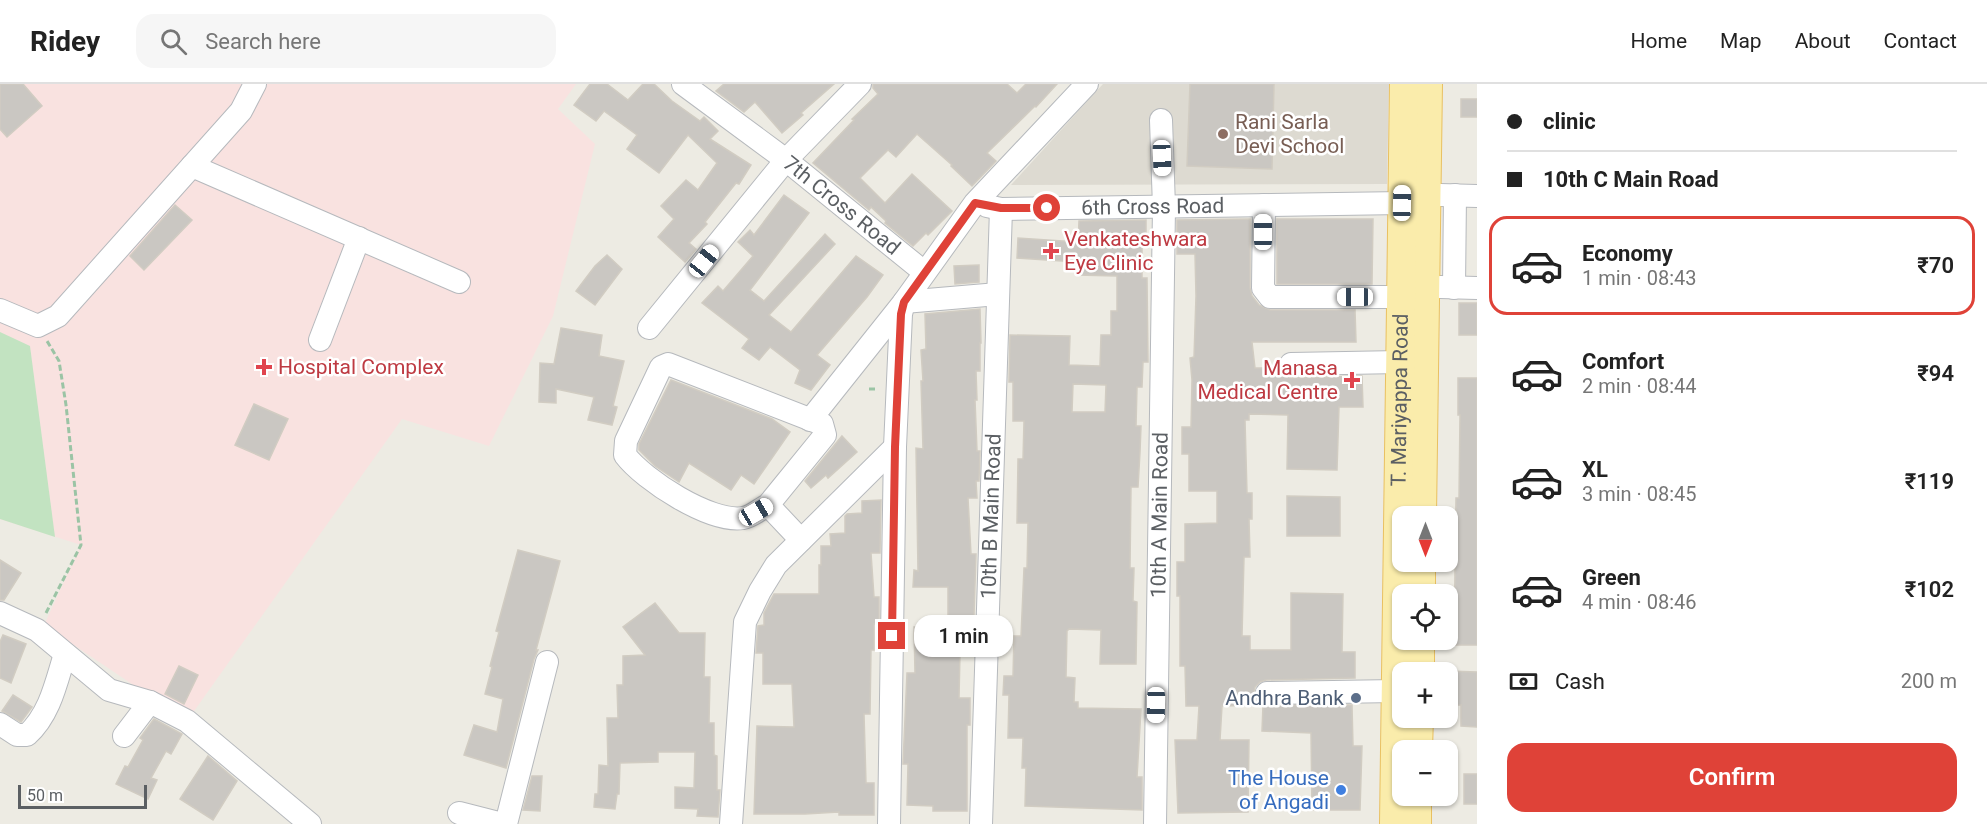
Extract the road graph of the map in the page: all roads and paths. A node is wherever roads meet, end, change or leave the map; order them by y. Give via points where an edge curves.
1 (255, 84) edge
2 (861, 84) edge
3 (1404, 84) edge
4 (1428, 84) edge
5 (690, 86) edge
6 (1074, 88) edge
7 (1161, 120) dead end
8 (786, 160) junction
9 (192, 166) junction
10 (1441, 197) edge
11 (975, 203) junction
12 (1264, 205) junction
13 (1164, 207) junction
14 (1001, 208) junction
15 (359, 238) junction
16 (924, 272) junction
17 (459, 282) dead end
18 (1477, 288) edge
19 (1427, 291) junction
20 (998, 294) junction
21 (904, 302) junction
22 (0, 310) edge
23 (38, 326) junction
24 (649, 328) dead end
25 (320, 340) dead end
26 (1400, 362) junction
27 (1291, 364) dead end
28 (810, 420) junction
29 (895, 447) junction
30 (768, 505) junction
31 (1422, 506) edge
32 (801, 540) junction
33 (0, 613) edge
34 (37, 630) junction
35 (65, 654) junction
36 (547, 662) dead end
37 (1396, 662) edge
38 (1392, 691) edge
39 (1267, 693) dead end
40 (150, 702) junction
41 (0, 724) edge
42 (1395, 728) edge
43 (124, 735) dead end
44 (1417, 806) edge
45 (459, 813) dead end
46 (310, 824) edge
47 (504, 824) edge
48 (731, 824) edge
49 (889, 824) edge
50 (981, 824) edge
51 (1155, 824) edge
52 (1394, 824) edge
53 (1417, 824) edge

1 - 9 street via 242,111
2 - 8 street, 7th Cross Road
3 - 10 main road, T. Mariyappa Road
4 - 10 main road, T. Mariyappa Road
5 - 8 street
6 - 11 street
7 - 13 street, 10th A Main Road
8 - 16 street, 7th Cross Road
8 - 24 street
9 - 15 street
9 - 23 street via 58,316
10 - 12 street, 6th Cross Road
10 - 19 main road, T. Mariyappa Road
10 - 19 street
11 - 14 street, 6th Cross Road
11 - 16 street
12 - 13 street, 6th Cross Road
12 - 19 street via 1263,288 1270,297
13 - 14 street, 6th Cross Road
13 - 51 street, 10th A Main Road
14 - 20 street, 10th B Main Road
15 - 17 street
15 - 25 street
16 - 21 street
18 - 19 street
19 - 26 main road, T. Mariyappa Road
19 - 31 main road, T. Mariyappa Road
20 - 21 street
20 - 50 street, 10th B Main Road
21 - 28 street
21 - 29 street
22 - 23 street
23 - 34 path via 59,361 81,545
26 - 27 street
26 - 37 main road, T. Mariyappa Road
28 - 30 street via 822,424 825,435
28 - 30 street via 668,364 658,370 626,441 625,455 635,468 692,506 729,518 745,518
29 - 32 street
29 - 49 street
30 - 32 street
32 - 48 street via 776,565 745,622
33 - 34 street
34 - 35 street
35 - 40 street via 109,690
35 - 41 street via 39,724 27,735 17,735
36 - 47 street
38 - 39 street
40 - 43 street
40 - 46 street via 187,721
42 - 52 main road, T. Mariyappa Road
44 - 53 main road
45 - 47 street

